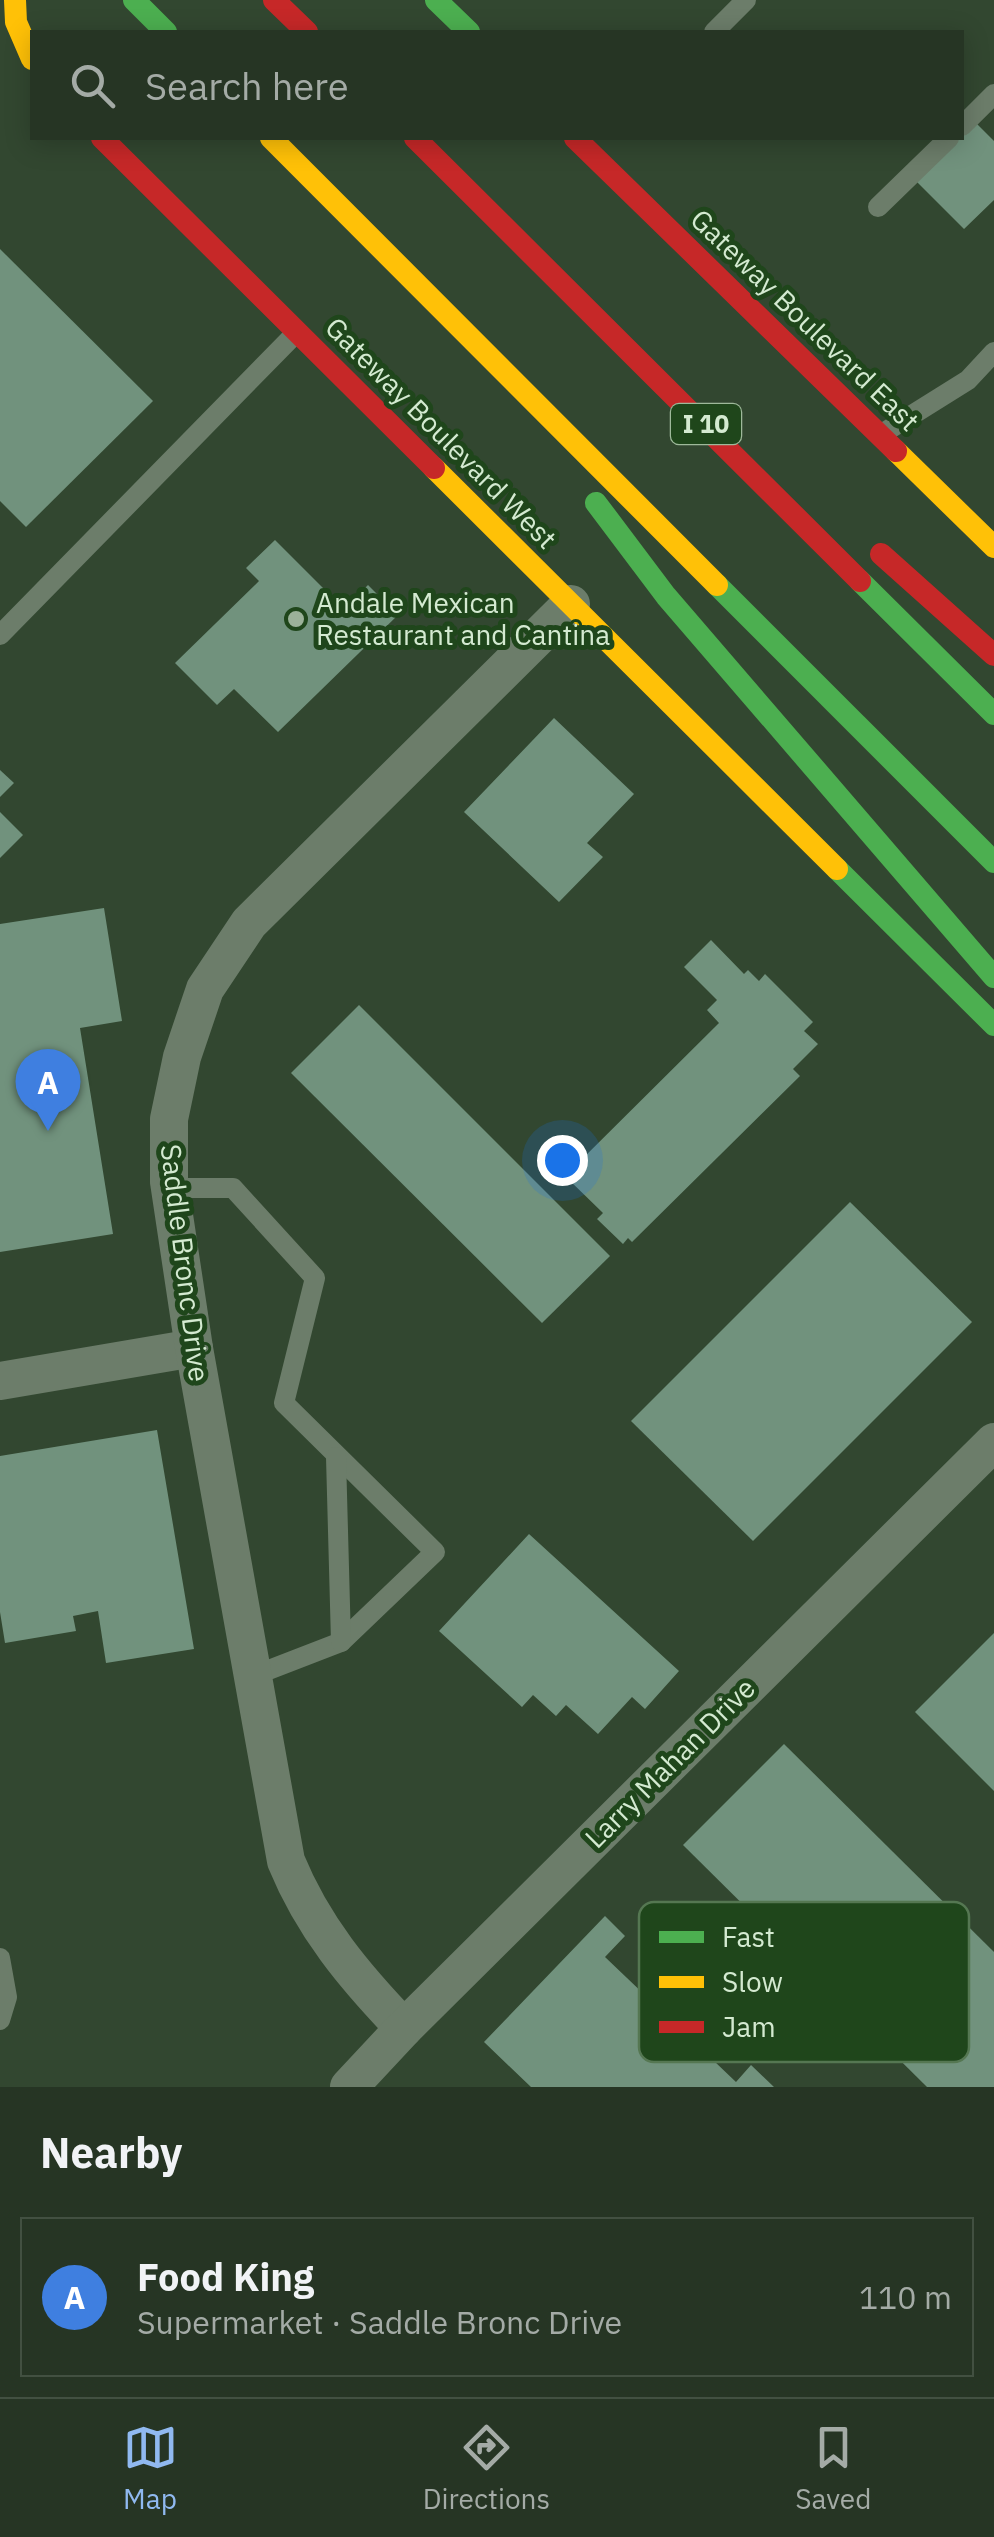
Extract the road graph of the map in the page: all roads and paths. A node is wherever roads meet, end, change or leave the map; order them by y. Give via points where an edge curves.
1 (16, 0) edge
2 (134, 0) edge
3 (274, 0) edge
4 (436, 0) edge
5 (746, 0) edge
6 (164, 30) edge
7 (306, 30) edge
8 (467, 30) edge
9 (716, 30) edge
10 (0, 34) edge
11 (28, 69) edge
12 (994, 94) edge
13 (964, 124) edge
14 (104, 140) edge
15 (273, 140) edge
16 (417, 140) edge
17 (577, 140) edge
18 (609, 140) edge
19 (947, 140) edge
20 (593, 156) junction
21 (878, 207) dead end
22 (585, 303) junction
23 (296, 332) junction
24 (478, 344) junction
25 (993, 353) edge
26 (880, 435) junction
27 (791, 478) dead end
28 (864, 540) dead end
29 (994, 546) edge
30 (571, 604) junction
31 (0, 635) edge
32 (994, 655) edge
33 (994, 714) edge
34 (994, 862) edge
35 (994, 977) edge
36 (994, 1026) edge
37 (170, 1188) junction
38 (194, 1348) junction
39 (0, 1381) edge
40 (994, 1442) edge
41 (336, 1456) junction
42 (341, 1642) junction
43 (252, 1676) junction
44 (0, 1958) edge
45 (0, 2020) edge
46 (404, 2028) junction
47 (349, 2087) edge

1 - 11 main road
2 - 6 main road
3 - 7 main road
4 - 8 main road
5 - 9 lane
10 - 11 main road
12 - 13 lane
14 - 23 main road, Gateway Boulevard West
15 - 24 main road
16 - 22 main road, I 10
17 - 20 main road, Gateway Boulevard East
18 - 20 lane
19 - 21 lane
20 - 26 main road, Gateway Boulevard East
22 - 27 main road
22 - 33 main road, I 10
23 - 30 main road, Gateway Boulevard West
23 - 31 lane
24 - 34 main road
24 - 35 main road via 666,596
25 - 26 lane via 968,380
26 - 29 main road, Gateway Boulevard East
28 - 32 main road
30 - 36 main road, Gateway Boulevard West
30 - 37 street, Saddle Bronc Drive via 249,923 228,952 205,989 182,1057 169,1119
37 - 38 street, Saddle Bronc Drive
37 - 41 lane via 234,1188 315,1278 284,1403
38 - 39 street
38 - 43 street, Saddle Bronc Drive
40 - 46 street, Larry Mahan Drive
41 - 42 lane
41 - 42 lane via 434,1552
42 - 43 lane
43 - 46 street, Saddle Bronc Drive via 286,1861 302,1900 345,1967
44 - 45 lane via 7,1997
46 - 47 street, Larry Mahan Drive

